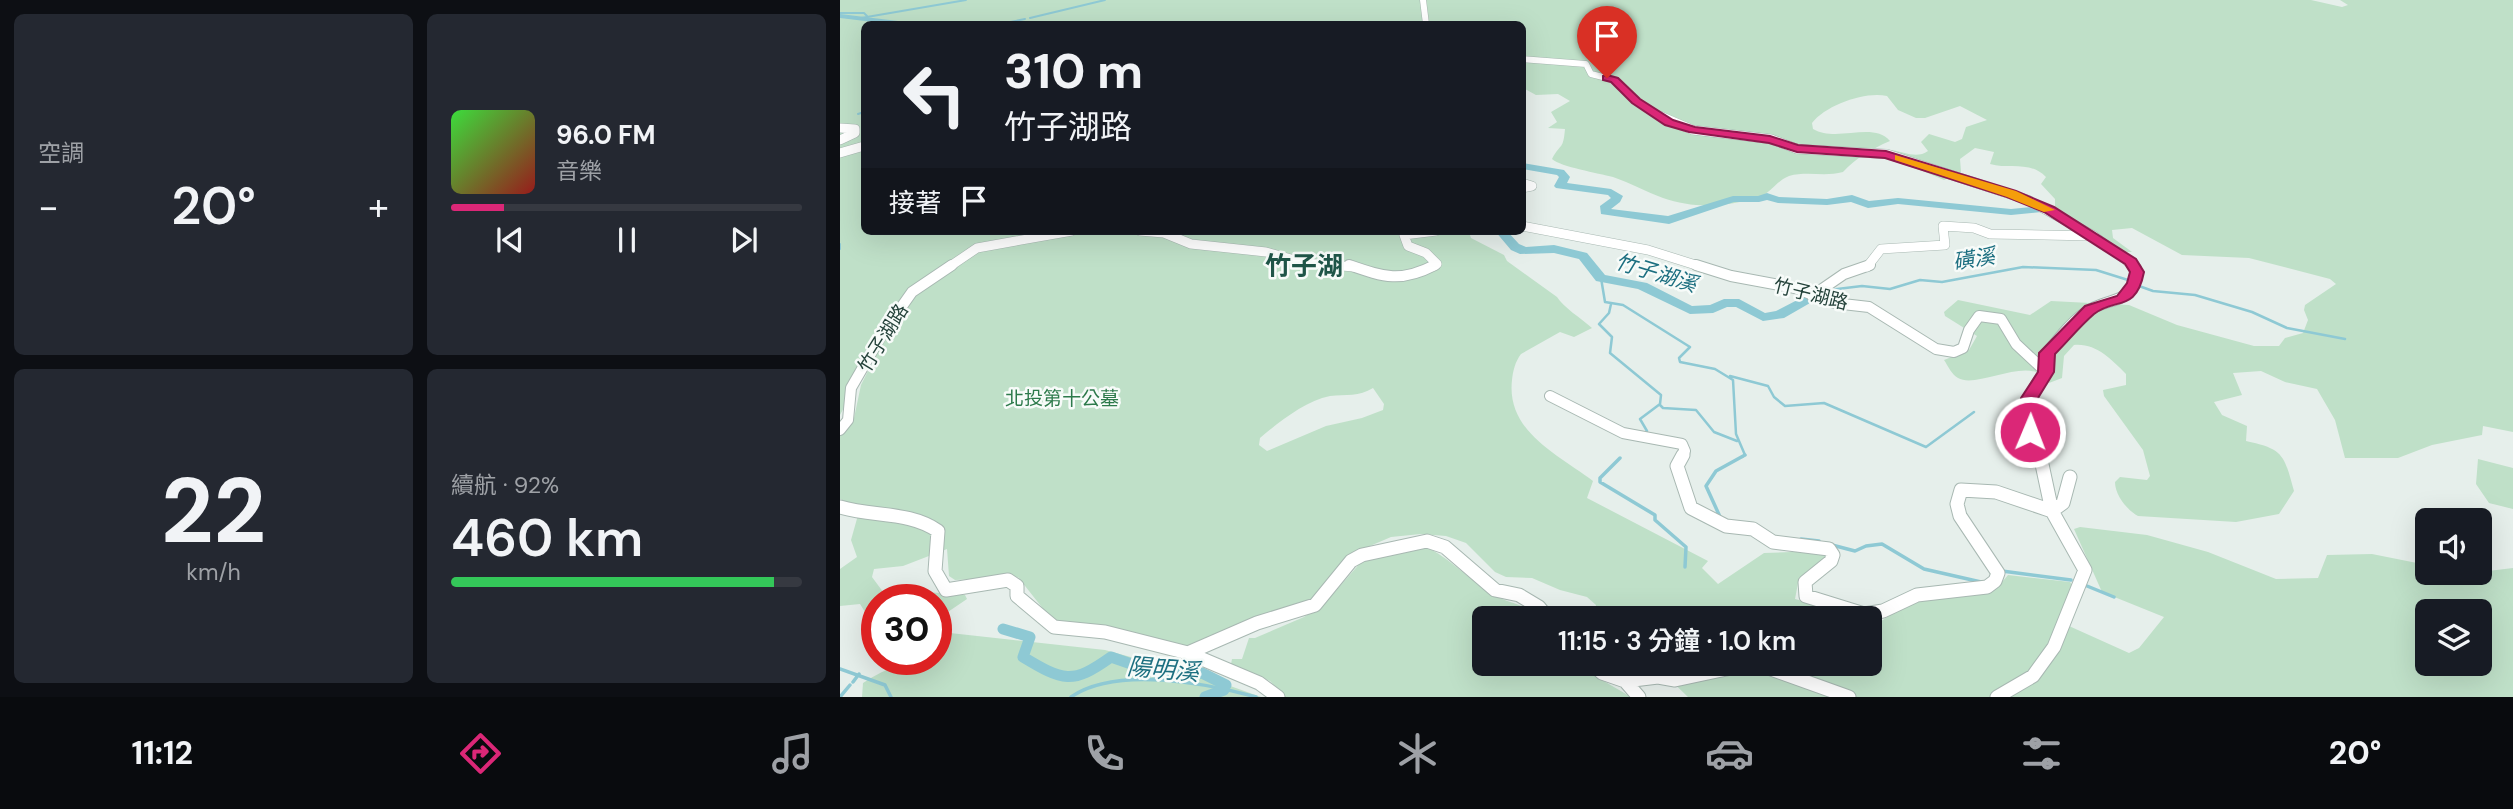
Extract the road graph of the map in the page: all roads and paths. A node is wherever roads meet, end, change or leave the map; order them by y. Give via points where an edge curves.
1 (1423, 0) edge
2 (1426, 21) edge
3 (1526, 59) edge
4 (840, 128) edge
5 (840, 140) edge
6 (861, 147) edge
7 (840, 153) edge
8 (1526, 227) edge
9 (1050, 235) edge
10 (1169, 235) edge
11 (1404, 235) edge
12 (2094, 236) junction
13 (1812, 296) junction
14 (2046, 372) junction
15 (1550, 396) dead end
16 (840, 430) edge
17 (2070, 477) dead end
18 (840, 507) edge
19 (2052, 511) junction
20 (1537, 606) edge
21 (1188, 653) junction
22 (1611, 676) edge
23 (1625, 681) junction
24 (1278, 697) edge
25 (1639, 697) edge
26 (1849, 697) edge
27 (1997, 697) edge

1 - 2 street
3 - 12 street via 1586,64 1591,74 1615,80 1636,101 1669,122 1693,130 1770,139 1797,149 1867,151 1899,158 2028,200
4 - 5 street via 855,129 855,133
6 - 7 street
8 - 13 street, 竹子湖路 via 1648,250
9 - 16 street, 竹子湖路 via 978,248 912,292 851,388 848,420
10 - 11 street via 1191,244 1266,252 1305,263 1348,265 1387,278 1415,275 1437,264 1426,253 1408,246
12 - 13 street via 1998,234 1942,226 1945,245 1881,249 1873,263 1844,274
12 - 14 street via 2131,262 2137,272 2134,283 2119,302 2090,309 2078,320 2047,353
13 - 14 street, 竹子湖路 via 1869,307 1927,345 1954,352 1963,348 1979,316 1995,316
14 - 19 street via 2030,398 2030,432 2045,466
15 - 19 street via 1623,433 1682,444 1685,451 1677,466 1691,508 1726,526 1753,528 1773,542 1829,549 1831,561 1805,582 1806,596 1864,614 1883,611 1917,595 1987,587 1995,581 1998,573 1987,553 1960,520 1957,496 1961,490 1991,489
17 - 19 street via 2063,503
18 - 21 street via 878,516 906,515 937,531 934,573 946,590 1008,580 1017,586 1017,596 1054,627 1105,632
19 - 27 street via 2085,570 2054,647 2033,676
20 - 21 street via 1519,595 1495,590 1445,547 1427,541 1362,555 1315,605
21 - 24 street via 1259,682
22 - 23 street
23 - 25 street
23 - 26 street via 1675,680 1736,667 1768,668

